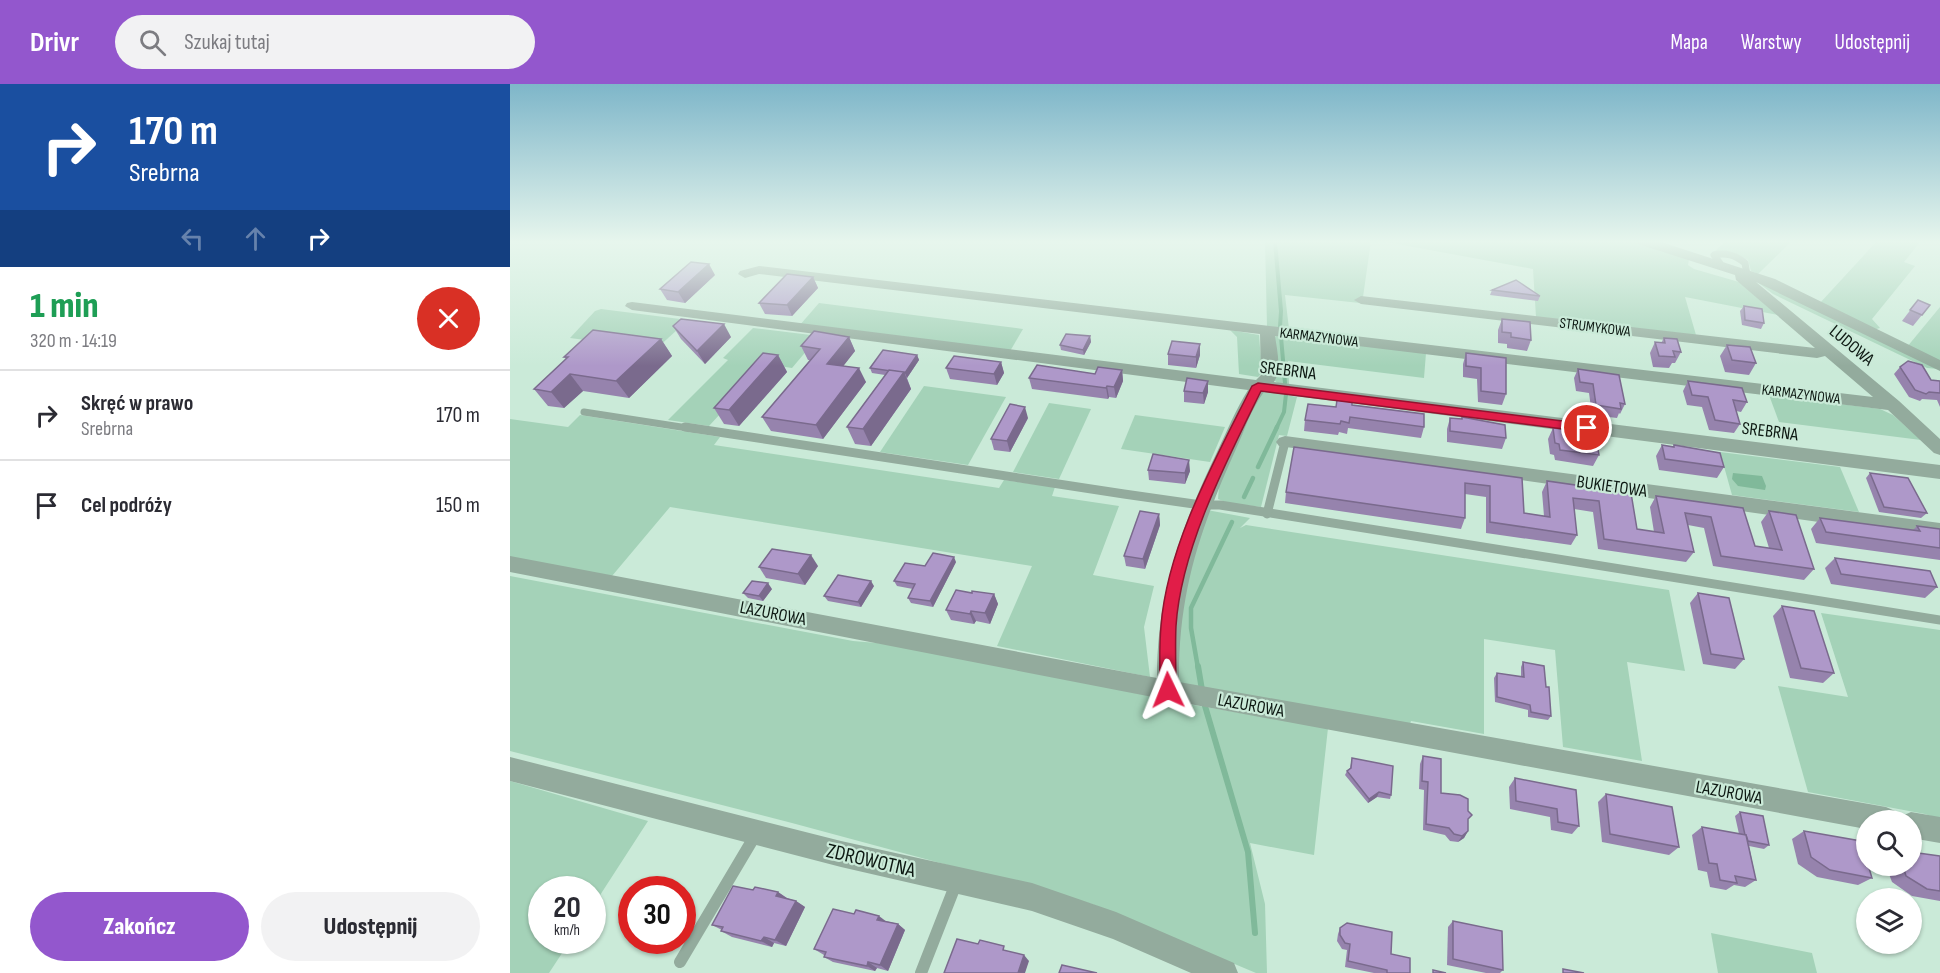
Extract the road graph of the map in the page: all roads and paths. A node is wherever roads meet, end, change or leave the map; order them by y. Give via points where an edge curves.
1 (863, 282) edge
2 (1751, 282) edge
3 (1771, 282) edge
4 (1361, 300) dead end
5 (632, 306) dead end
6 (1267, 331) junction
7 (1828, 351) junction
8 (1940, 366) edge
9 (1258, 386) junction
10 (1893, 405) junction
11 (584, 412) dead end
12 (1285, 442) joint
13 (1940, 448) edge
14 (1940, 472) edge
15 (1201, 504) junction
16 (1267, 514) junction
17 (1940, 531) edge
18 (510, 564) edge
19 (1940, 621) edge
20 (1168, 690) junction
21 (510, 769) edge
22 (1856, 815) edge
23 (1922, 827) edge
24 (1940, 830) edge
25 (757, 832) junction
26 (958, 879) junction
27 (680, 962) dead end
28 (921, 973) edge
29 (1224, 973) edge

1 - 6 street, KARMAZYNOWA
2 - 7 street, LUDOWA
3 - 8 street
4 - 7 street, STRUMYKOWA via 1817,353
5 - 9 street, SREBRNA
6 - 9 street via 1269,377
6 - 10 street, KARMAZYNOWA
7 - 10 street, LUDOWA
9 - 14 street, SREBRNA
9 - 15 street
10 - 13 street, LUDOWA
11 - 15 lane
12 - 16 lane
12 - 17 street, BUKIETOWA
15 - 16 lane
15 - 20 street via 1173,594 1167,647
16 - 19 lane
18 - 20 street, LAZUROWA
20 - 22 street, LAZUROWA
21 - 25 street, ZDROWOTNA
23 - 24 street
25 - 26 street, ZDROWOTNA
25 - 27 lane
26 - 28 lane
26 - 29 street, ZDROWOTNA via 1032,897 1116,926

